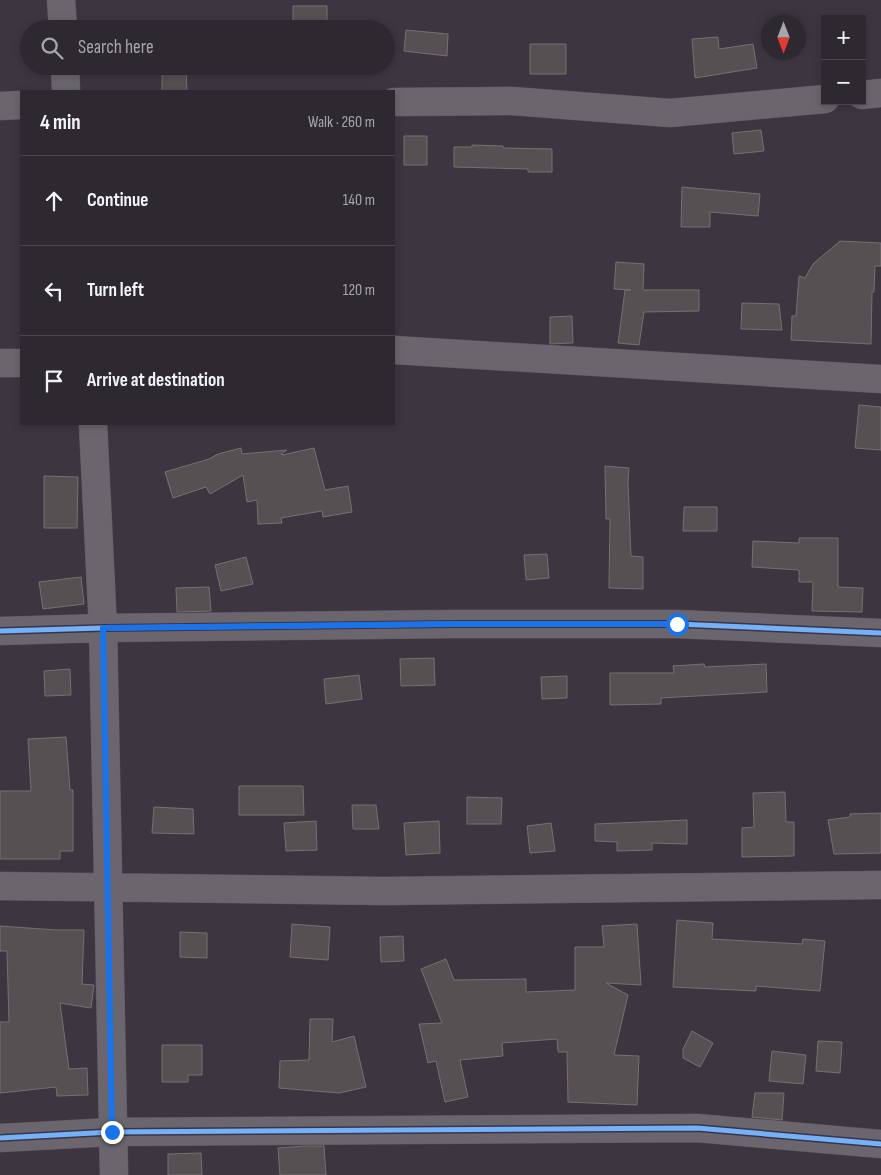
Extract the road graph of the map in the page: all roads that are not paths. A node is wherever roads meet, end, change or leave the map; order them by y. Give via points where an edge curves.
1 (61, 0) edge
2 (62, 20) edge
3 (65, 75) edge
4 (66, 90) edge
5 (881, 93) edge
6 (866, 95) edge
7 (821, 99) edge
8 (395, 102) edge
9 (0, 106) edge
10 (20, 106) edge
11 (395, 350) edge
12 (0, 363) edge
13 (20, 363) edge
14 (881, 379) edge
15 (93, 425) edge
16 (103, 628) junction
17 (0, 632) edge
18 (881, 633) edge
19 (881, 885) edge
20 (0, 886) edge
21 (108, 886) junction
22 (112, 1132) junction
23 (0, 1138) edge
24 (881, 1144) edge
25 (114, 1175) edge

1 - 2 street
3 - 4 street
5 - 6 street
7 - 8 street via 670,113 512,101
9 - 10 street
11 - 14 street
12 - 13 street
15 - 16 street
16 - 17 street
16 - 18 street via 677,624
16 - 21 street
19 - 21 street via 384,891
20 - 21 street
21 - 22 street
22 - 23 street
22 - 24 street via 697,1128
22 - 25 street

